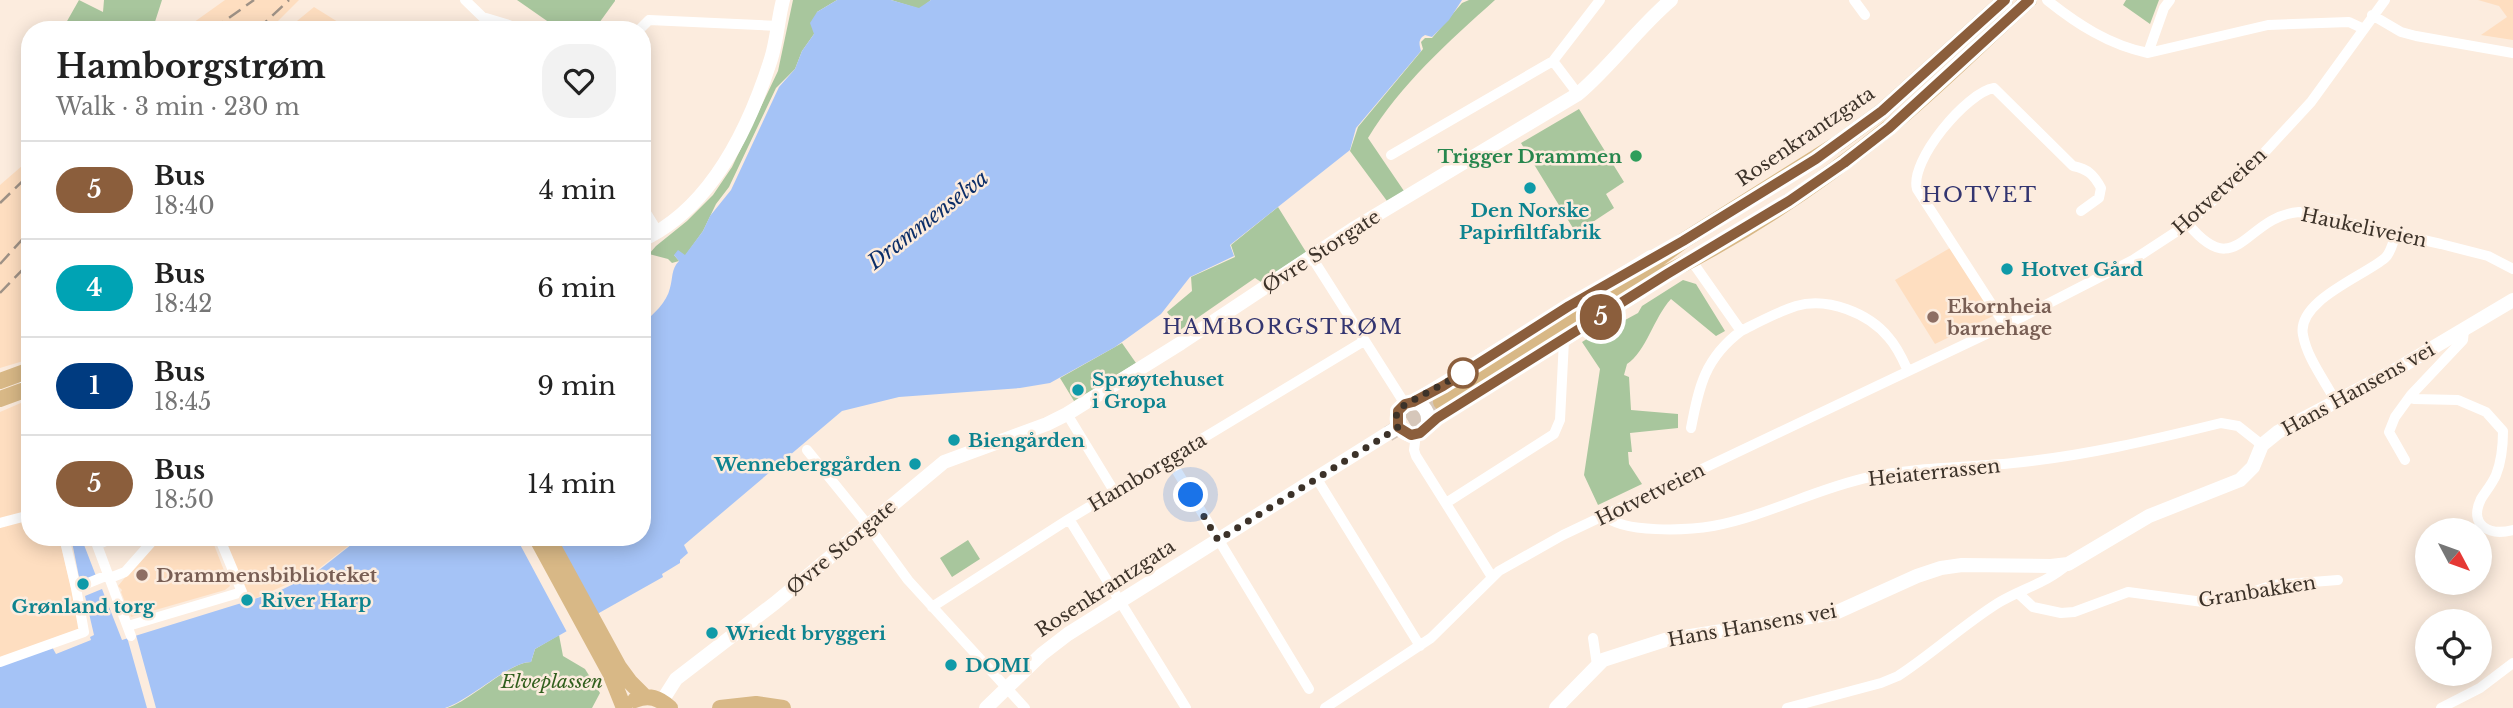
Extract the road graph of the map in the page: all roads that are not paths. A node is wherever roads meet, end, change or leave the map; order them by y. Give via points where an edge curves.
1 (466, 0) edge
2 (783, 0) edge
3 (1600, 0) edge
4 (1671, 0) edge
5 (1854, 0) edge
6 (2005, 0) edge
7 (2029, 0) edge
8 (2047, 0) edge
9 (2170, 0) edge
10 (2385, 0) edge
11 (1865, 15) dead end
12 (2372, 15) junction
13 (483, 18) junction
14 (486, 21) edge
15 (498, 21) edge
16 (648, 21) edge
17 (778, 26) junction
18 (2364, 29) junction
19 (2148, 53) junction
20 (2513, 53) edge
21 (1553, 61) junction
22 (1577, 94) junction
23 (1391, 155) dead end
24 (2081, 211) dead end
25 (651, 221) edge
26 (2188, 224) junction
27 (658, 232) junction
28 (2401, 235) junction
29 (651, 236) edge
30 (1683, 241) junction
31 (1311, 256) junction
32 (1691, 260) junction
33 (2513, 269) edge
34 (1667, 274) junction
35 (2513, 300) edge
36 (1594, 307) junction
37 (2005, 325) junction
38 (2464, 330) junction
39 (1741, 331) junction
40 (1564, 340) junction
41 (1364, 341) junction
42 (1908, 371) junction
43 (0, 381) edge
44 (21, 381) edge
45 (21, 385) edge
46 (2411, 395) junction
47 (0, 399) edge
48 (1441, 402) tunnel mouth
49 (2336, 402) junction
50 (1409, 403) junction
51 (1067, 414) junction
52 (1398, 427) junction
53 (1691, 428) dead end
54 (1421, 430) junction
55 (2262, 445) junction
56 (807, 450) dead end
57 (1169, 458) junction
58 (2405, 460) dead end
59 (1317, 479) junction
60 (1114, 491) junction
61 (1446, 502) junction
62 (1605, 515) junction
63 (21, 517) edge
64 (1069, 519) junction
65 (0, 523) edge
66 (867, 524) junction
67 (2513, 530) edge
68 (1218, 540) junction
69 (66, 546) edge
70 (97, 546) edge
71 (147, 546) edge
72 (223, 546) edge
73 (541, 546) edge
74 (552, 546) edge
75 (2068, 564) junction
76 (109, 576) junction
77 (1492, 577) junction
78 (2338, 580) dead end
79 (76, 588) junction
80 (2019, 594) junction
81 (1119, 601) junction
82 (932, 607) junction
83 (593, 632) junction
84 (1593, 638) dead end
85 (1420, 646) junction
86 (0, 662) edge
87 (2513, 663) edge
88 (1597, 665) junction
89 (1007, 689) junction
90 (1309, 690) dead end
91 (644, 696) junction
92 (666, 705) edge
93 (624, 708) edge
94 (720, 708) edge
95 (783, 708) edge
96 (986, 708) edge
97 (1025, 708) edge
98 (1186, 708) edge
99 (1325, 708) edge
100 (1545, 708) edge
101 (1556, 708) edge
102 (1787, 708) edge
103 (2441, 708) edge

1 - 13 street
2 - 17 main road
3 - 21 street
4 - 22 main road, Øvre Storgate
5 - 11 street
6 - 30 main road, Rosenkrantzgata via 1861,127
7 - 32 main road, Rosenkrantzgata via 1844,163
8 - 19 street via 2088,30
9 - 19 street
10 - 12 street, Hotvetveien
12 - 18 street, Hotvetveien
12 - 20 street via 2402,32
13 - 14 street
13 - 15 street
16 - 17 street
17 - 27 main road via 761,86 731,150 707,188
18 - 19 street via 2349,22 2268,25
18 - 26 street, Hotvetveien via 2311,102
21 - 22 street
21 - 23 street
22 - 31 main road, Øvre Storgate
24 - 37 street via 2099,198 2101,188 2095,177 2073,166 1994,88 1955,114 1937,135 1918,173 1917,189
25 - 27 street
26 - 28 street, Haukeliveien via 2217,249 2234,248 2285,213 2299,212
26 - 37 street, Hotvetveien via 2133,260
27 - 29 main road
28 - 33 street, Haukeliveien via 2488,257
28 - 49 street via 2388,257 2314,305 2304,318 2306,347
30 - 36 main road, Rosenkrantzgata
30 - 50 main road, Rosenkrantzgata
31 - 41 street
31 - 51 main road, Øvre Storgate
32 - 34 main road, Rosenkrantzgata
32 - 39 street
34 - 36 main road, Rosenkrantzgata
34 - 40 main road, Rosenkrantzgata
35 - 38 main road, Hans Hansens vei
36 - 48 main road, Rosenkrantzgata
37 - 42 street, Hotvetveien
38 - 46 street via 2463,341
38 - 49 main road, Hans Hansens vei
39 - 42 street via 1797,306 1824,303 1860,314 1879,327 1896,346
39 - 53 street via 1725,343 1704,375
40 - 54 main road, Rosenkrantzgata
40 - 61 street via 1560,420 1554,433
41 - 50 street
41 - 57 street, Hamborggata
42 - 62 street, Hotvetveien
43 - 44 main road
45 - 47 main road
46 - 58 street via 2389,432
46 - 67 street via 2414,399 2458,400 2486,411 2503,431 2500,463 2480,502 2478,518 2491,532
49 - 55 main road, Hans Hansens vei
50 - 52 main road via 1398,411
50 - 54 main road via 1426,410
51 - 60 street
51 - 66 main road, Øvre Storgate via 944,462
52 - 54 main road via 1406,433
52 - 59 main road, Rosenkrantzgata
54 - 61 street via 1416,456
55 - 62 street, Heiaterrassen via 2238,426 2221,423 2082,455 1869,477 1713,526 1632,526
55 - 75 main road, Hans Hansens vei via 2253,467 2240,480 2149,516
56 - 66 street
57 - 60 street, Hamborggata
57 - 68 street
59 - 68 main road, Rosenkrantzgata
59 - 85 street
60 - 64 street, Hamborggata
61 - 77 street
62 - 77 street, Hotvetveien via 1512,562
63 - 65 street
64 - 81 street
64 - 82 street, Hamborggata
66 - 82 street
66 - 92 main road, Øvre Storgate via 676,679
68 - 81 main road, Rosenkrantzgata
68 - 90 street
69 - 79 street
70 - 76 street
71 - 76 street via 125,572
72 - 76 street via 242,592 147,617 129,631
73 - 83 main road
74 - 83 main road
75 - 80 street
75 - 88 main road, Hans Hansens vei via 1941,568 1835,613 1665,640 1610,656
76 - 79 street
77 - 85 street, Hotvetveien via 1445,627
78 - 80 street, Granbakken via 2273,585 2238,597 2203,601 2128,592 2061,613 2033,607
79 - 86 street via 84,632
80 - 102 street via 1987,610 1898,676
81 - 89 main road, Rosenkrantzgata via 1068,634
81 - 98 street
82 - 89 street
83 - 91 main road
83 - 93 main road
84 - 88 street
85 - 99 street, Hotvetveien
87 - 103 street via 2480,688
88 - 101 main road, Hans Hansens vei
89 - 96 main road, Rosenkrantzgata
89 - 97 street
91 - 92 main road
91 - 93 main road
94 - 95 main road via 756,704
100 - 101 street

